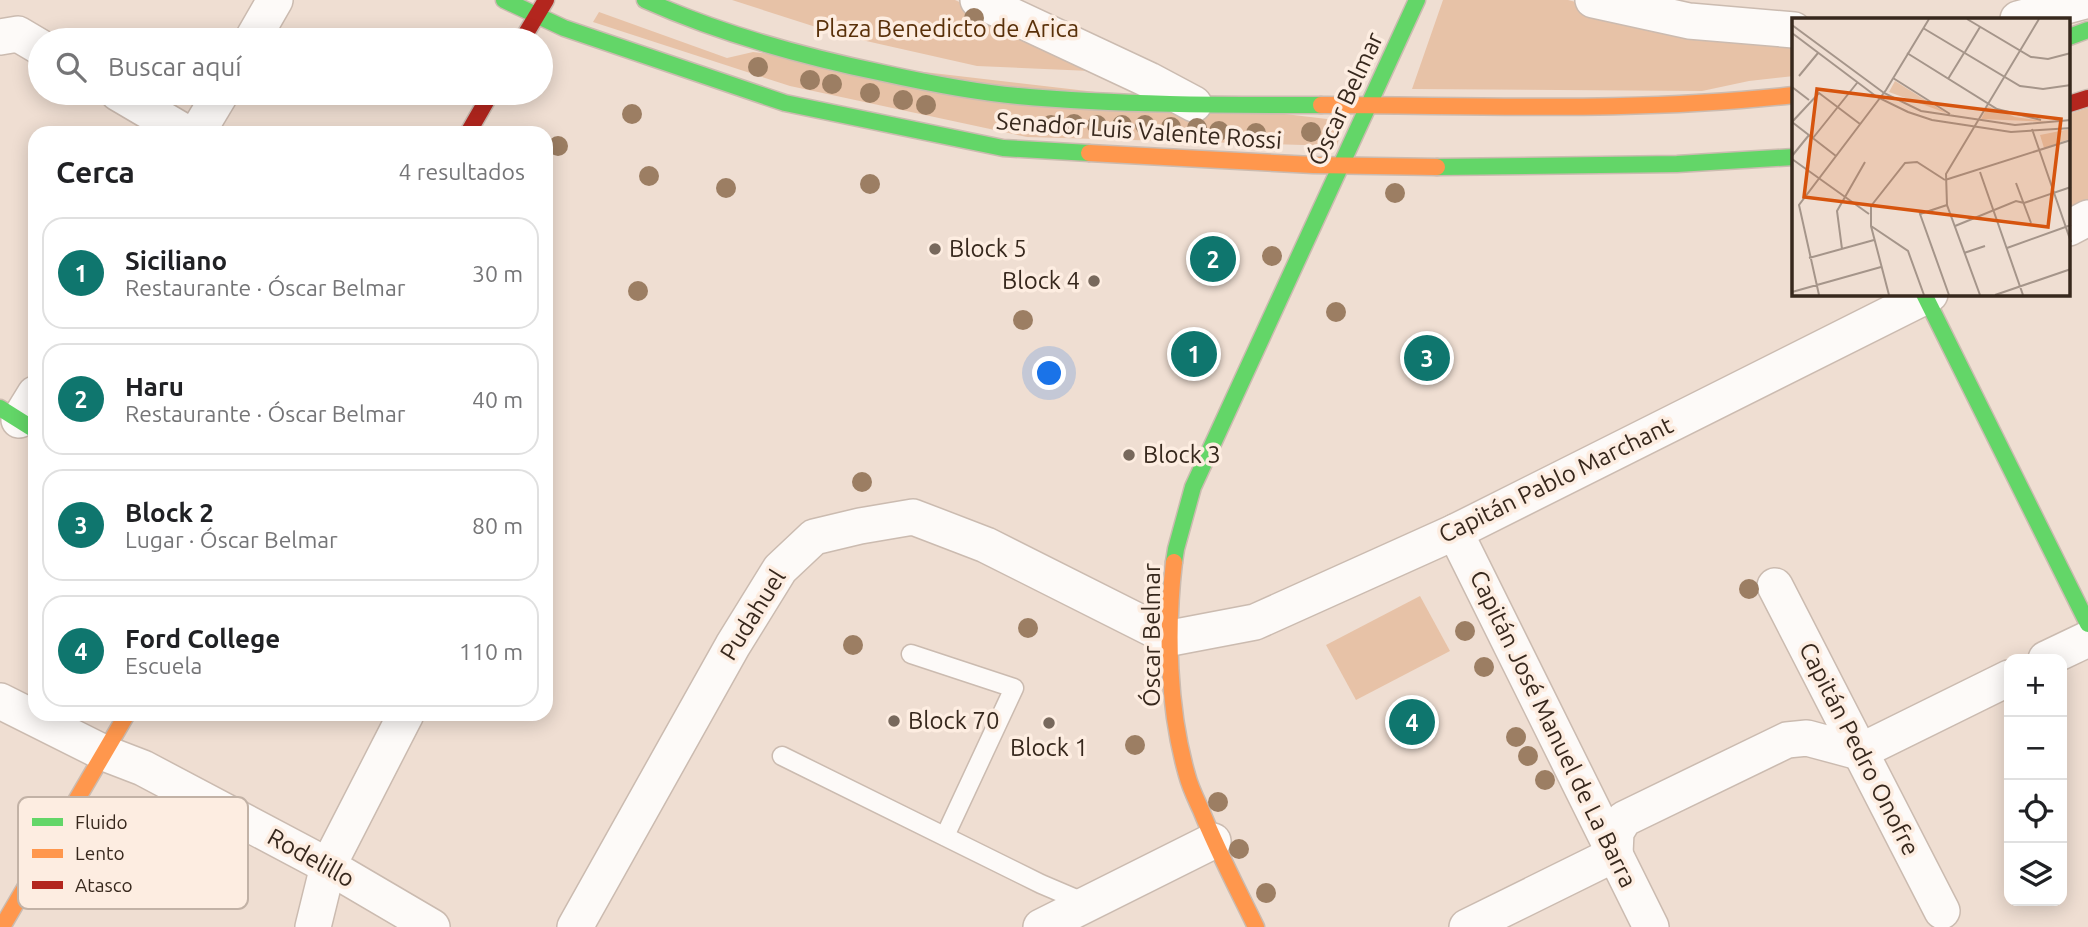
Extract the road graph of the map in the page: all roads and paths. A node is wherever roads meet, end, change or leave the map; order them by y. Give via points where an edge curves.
1 (275, 0) edge
2 (504, 0) edge
3 (545, 0) edge
4 (645, 0) edge
5 (978, 0) edge
6 (1417, 0) edge
7 (1592, 0) edge
8 (2088, 0) edge
9 (537, 15) junction
10 (2022, 18) edge
11 (259, 28) edge
12 (529, 28) edge
13 (1792, 30) edge
14 (2088, 30) edge
15 (0, 37) edge
16 (2070, 37) edge
17 (28, 39) edge
18 (1792, 95) edge
19 (2088, 98) edge
20 (1194, 104) junction
21 (2070, 104) edge
22 (138, 105) edge
23 (214, 105) edge
24 (484, 105) edge
25 (1368, 105) junction
26 (174, 126) edge
27 (201, 126) edge
28 (472, 126) edge
29 (1792, 157) edge
30 (1341, 165) junction
31 (2088, 218) edge
32 (2070, 227) edge
33 (1925, 296) edge
34 (1927, 296) edge
35 (1455, 532) junction
36 (1775, 586) dead end
37 (2088, 624) edge
38 (1171, 638) junction
39 (2088, 639) edge
40 (911, 654) dead end
41 (2056, 654) edge
42 (2004, 680) edge
43 (0, 701) edge
44 (28, 715) edge
45 (40, 721) edge
46 (123, 721) edge
47 (402, 721) edge
48 (1859, 752) junction
49 (104, 753) junction
50 (782, 756) dead end
51 (78, 797) edge
52 (198, 797) edge
53 (248, 824) edge
54 (945, 836) junction
55 (1213, 841) junction
56 (1615, 854) junction
57 (328, 866) junction
58 (18, 900) edge
59 (1088, 904) junction
60 (1942, 911) dead end
61 (2, 927) edge
62 (313, 927) edge
63 (432, 927) edge
64 (575, 927) edge
65 (1041, 927) edge
66 (1256, 927) edge
67 (1467, 927) edge
68 (1651, 927) edge

1 - 11 street
2 - 9 main road, Senador Luis Valente Rossi
3 - 9 main road
4 - 20 main road, Senador Luis Valente Rossi via 763,45 897,77 1016,96
5 - 20 street
6 - 25 main road, Óscar Belmar
7 - 13 street via 1689,21
8 - 10 street
9 - 12 main road
9 - 30 main road, Senador Luis Valente Rossi via 785,103 1003,148
14 - 16 main road
15 - 17 street via 18,33
18 - 25 main road, Senador Luis Valente Rossi via 1651,107
19 - 21 main road
20 - 25 main road, Senador Luis Valente Rossi
22 - 26 street
23 - 27 street
24 - 28 main road
25 - 30 main road, Óscar Belmar
29 - 30 main road, Senador Luis Valente Rossi via 1550,167
30 - 38 main road, Óscar Belmar via 1193,487 1176,548
31 - 32 street
33 - 35 street, Capitán Pablo Marchant
34 - 37 main road
35 - 38 street, Capitán Pablo Marchant via 1255,621
35 - 56 street, Capitán José Manuel de La Barra
36 - 48 street, Capitán Pedro Onofre
38 - 55 main road, Óscar Belmar via 1171,688 1179,746
38 - 64 street, Pudahuel via 986,545 913,517 814,537 780,569 740,634
39 - 41 street
40 - 54 lane via 1014,688
42 - 48 street
43 - 44 street, Rodelillo
45 - 49 street, Rodelillo
46 - 49 main road
47 - 57 street
48 - 56 street via 1808,738 1787,740 1623,820 1616,832
48 - 60 street, Capitán Pedro Onofre
49 - 51 main road
49 - 52 street, Rodelillo
50 - 54 lane
53 - 57 street, Rodelillo
54 - 59 lane
55 - 59 street
55 - 66 main road, Óscar Belmar
56 - 67 street
56 - 68 street, Capitán José Manuel de La Barra
57 - 62 street
57 - 63 street, Rodelillo
58 - 61 main road
59 - 65 street

